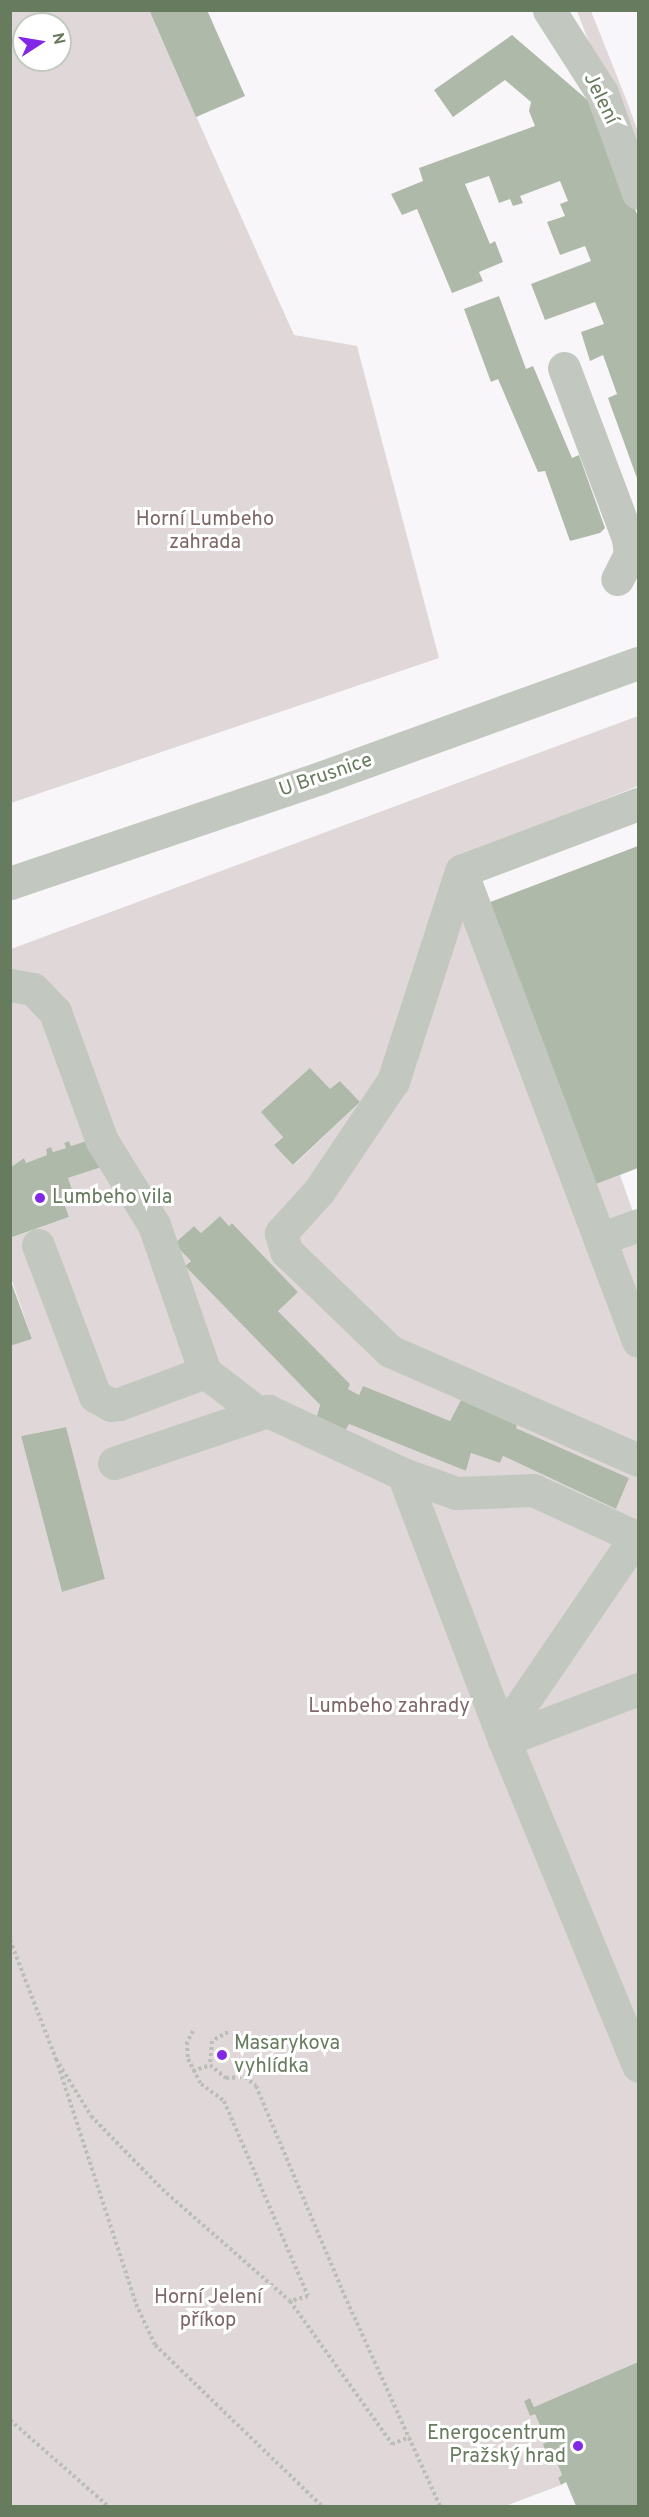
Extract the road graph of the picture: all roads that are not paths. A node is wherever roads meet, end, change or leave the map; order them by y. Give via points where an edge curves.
1 (549, 10) edge
2 (639, 193) edge
3 (564, 368) dead end
4 (617, 579) dead end
5 (639, 663) edge
6 (639, 804) edge
7 (461, 871) junction
8 (10, 883) edge
9 (10, 985) edge
10 (639, 1225) edge
11 (600, 1239) junction
12 (38, 1245) dead end
13 (639, 1341) edge
14 (205, 1372) junction
15 (257, 1412) junction
16 (639, 1460) edge
17 (114, 1462) dead end
18 (403, 1474) junction
19 (637, 1538) edge
20 (639, 1689) edge
21 (504, 1740) junction
22 (639, 2066) edge

1 - 2 street, Jelení via 602,93
3 - 4 street via 628,538 630,554
5 - 8 street, U Brusnice via 320,778
6 - 7 street
7 - 11 street
7 - 16 street via 393,1081 319,1191 285,1226 282,1243 390,1351
9 - 14 street via 33,989 55,1012 102,1141 154,1225
10 - 11 street
11 - 13 street
12 - 14 street via 94,1396 111,1405 119,1404
14 - 15 street
15 - 17 street
15 - 18 street via 278,1413
18 - 19 street via 456,1493 533,1490
18 - 21 street
19 - 21 street via 513,1718
20 - 21 street
21 - 22 street

